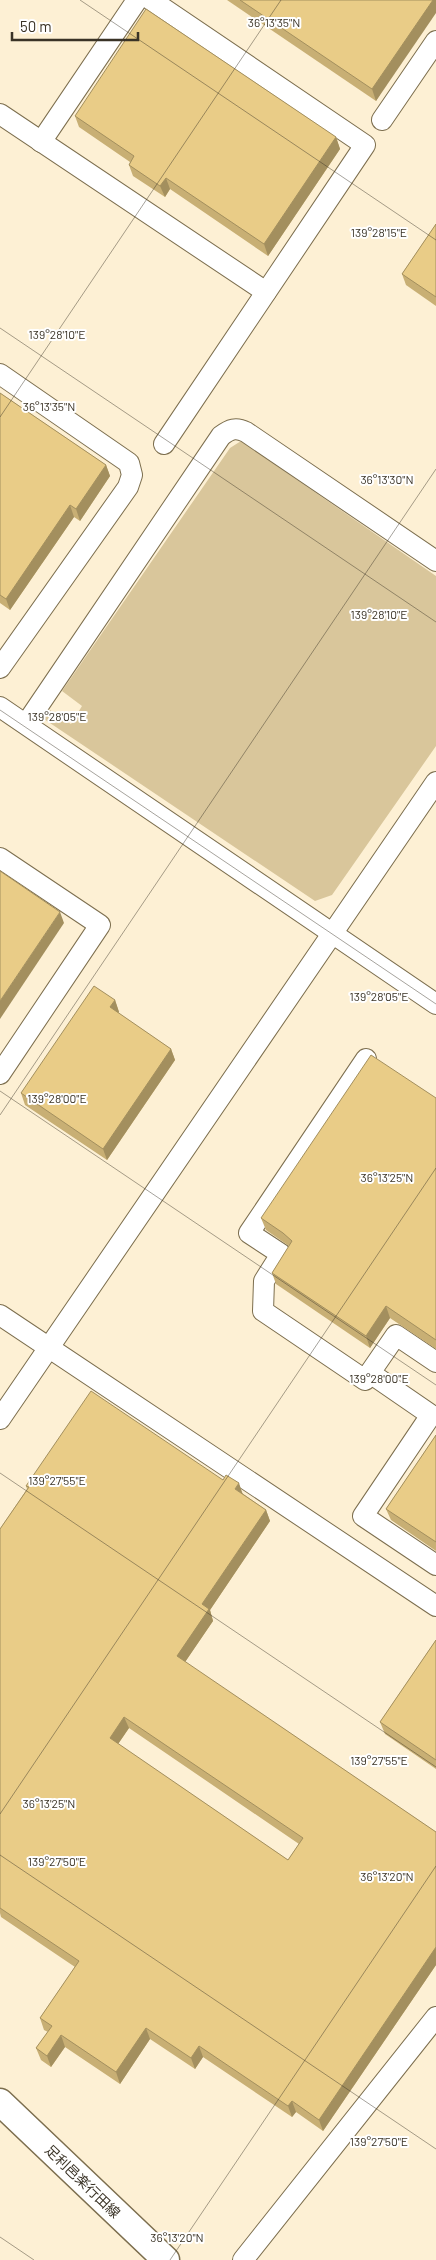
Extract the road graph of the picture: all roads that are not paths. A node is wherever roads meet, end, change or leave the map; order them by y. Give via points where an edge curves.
1 (136, 0) edge
2 (151, 0) edge
3 (436, 41) edge
4 (0, 114) edge
5 (382, 120) dead end
6 (41, 142) junction
7 (266, 292) junction
8 (0, 374) edge
9 (164, 444) dead end
10 (436, 562) edge
11 (0, 668) edge
12 (0, 707) edge
13 (26, 724) junction
14 (436, 782) edge
15 (0, 858) edge
16 (333, 934) junction
17 (436, 1004) edge
18 (366, 1059) edge
19 (0, 1074) edge
20 (0, 1316) edge
21 (48, 1348) junction
22 (436, 1362) edge
23 (370, 1373) junction
24 (0, 1419) edge
25 (436, 1565) edge
26 (436, 1606) edge
27 (436, 2017) edge
28 (0, 2102) edge
29 (166, 2260) edge
30 (243, 2260) edge

1 - 6 street
2 - 7 street via 365,145
3 - 5 street
4 - 6 street
6 - 7 street
7 - 9 street
8 - 11 street via 129,463 132,475 128,487
10 - 13 street via 246,432 239,428 228,430
12 - 13 street
13 - 16 street
14 - 16 street
15 - 19 street via 100,926
16 - 17 street
16 - 21 street
18 - 23 street via 249,1233 281,1254 264,1280 263,1311 365,1380
20 - 21 street
21 - 24 street
21 - 26 street
22 - 23 street via 396,1335
23 - 25 street via 431,1415 363,1516
27 - 30 street
28 - 29 main road, 足利邑楽行田線

